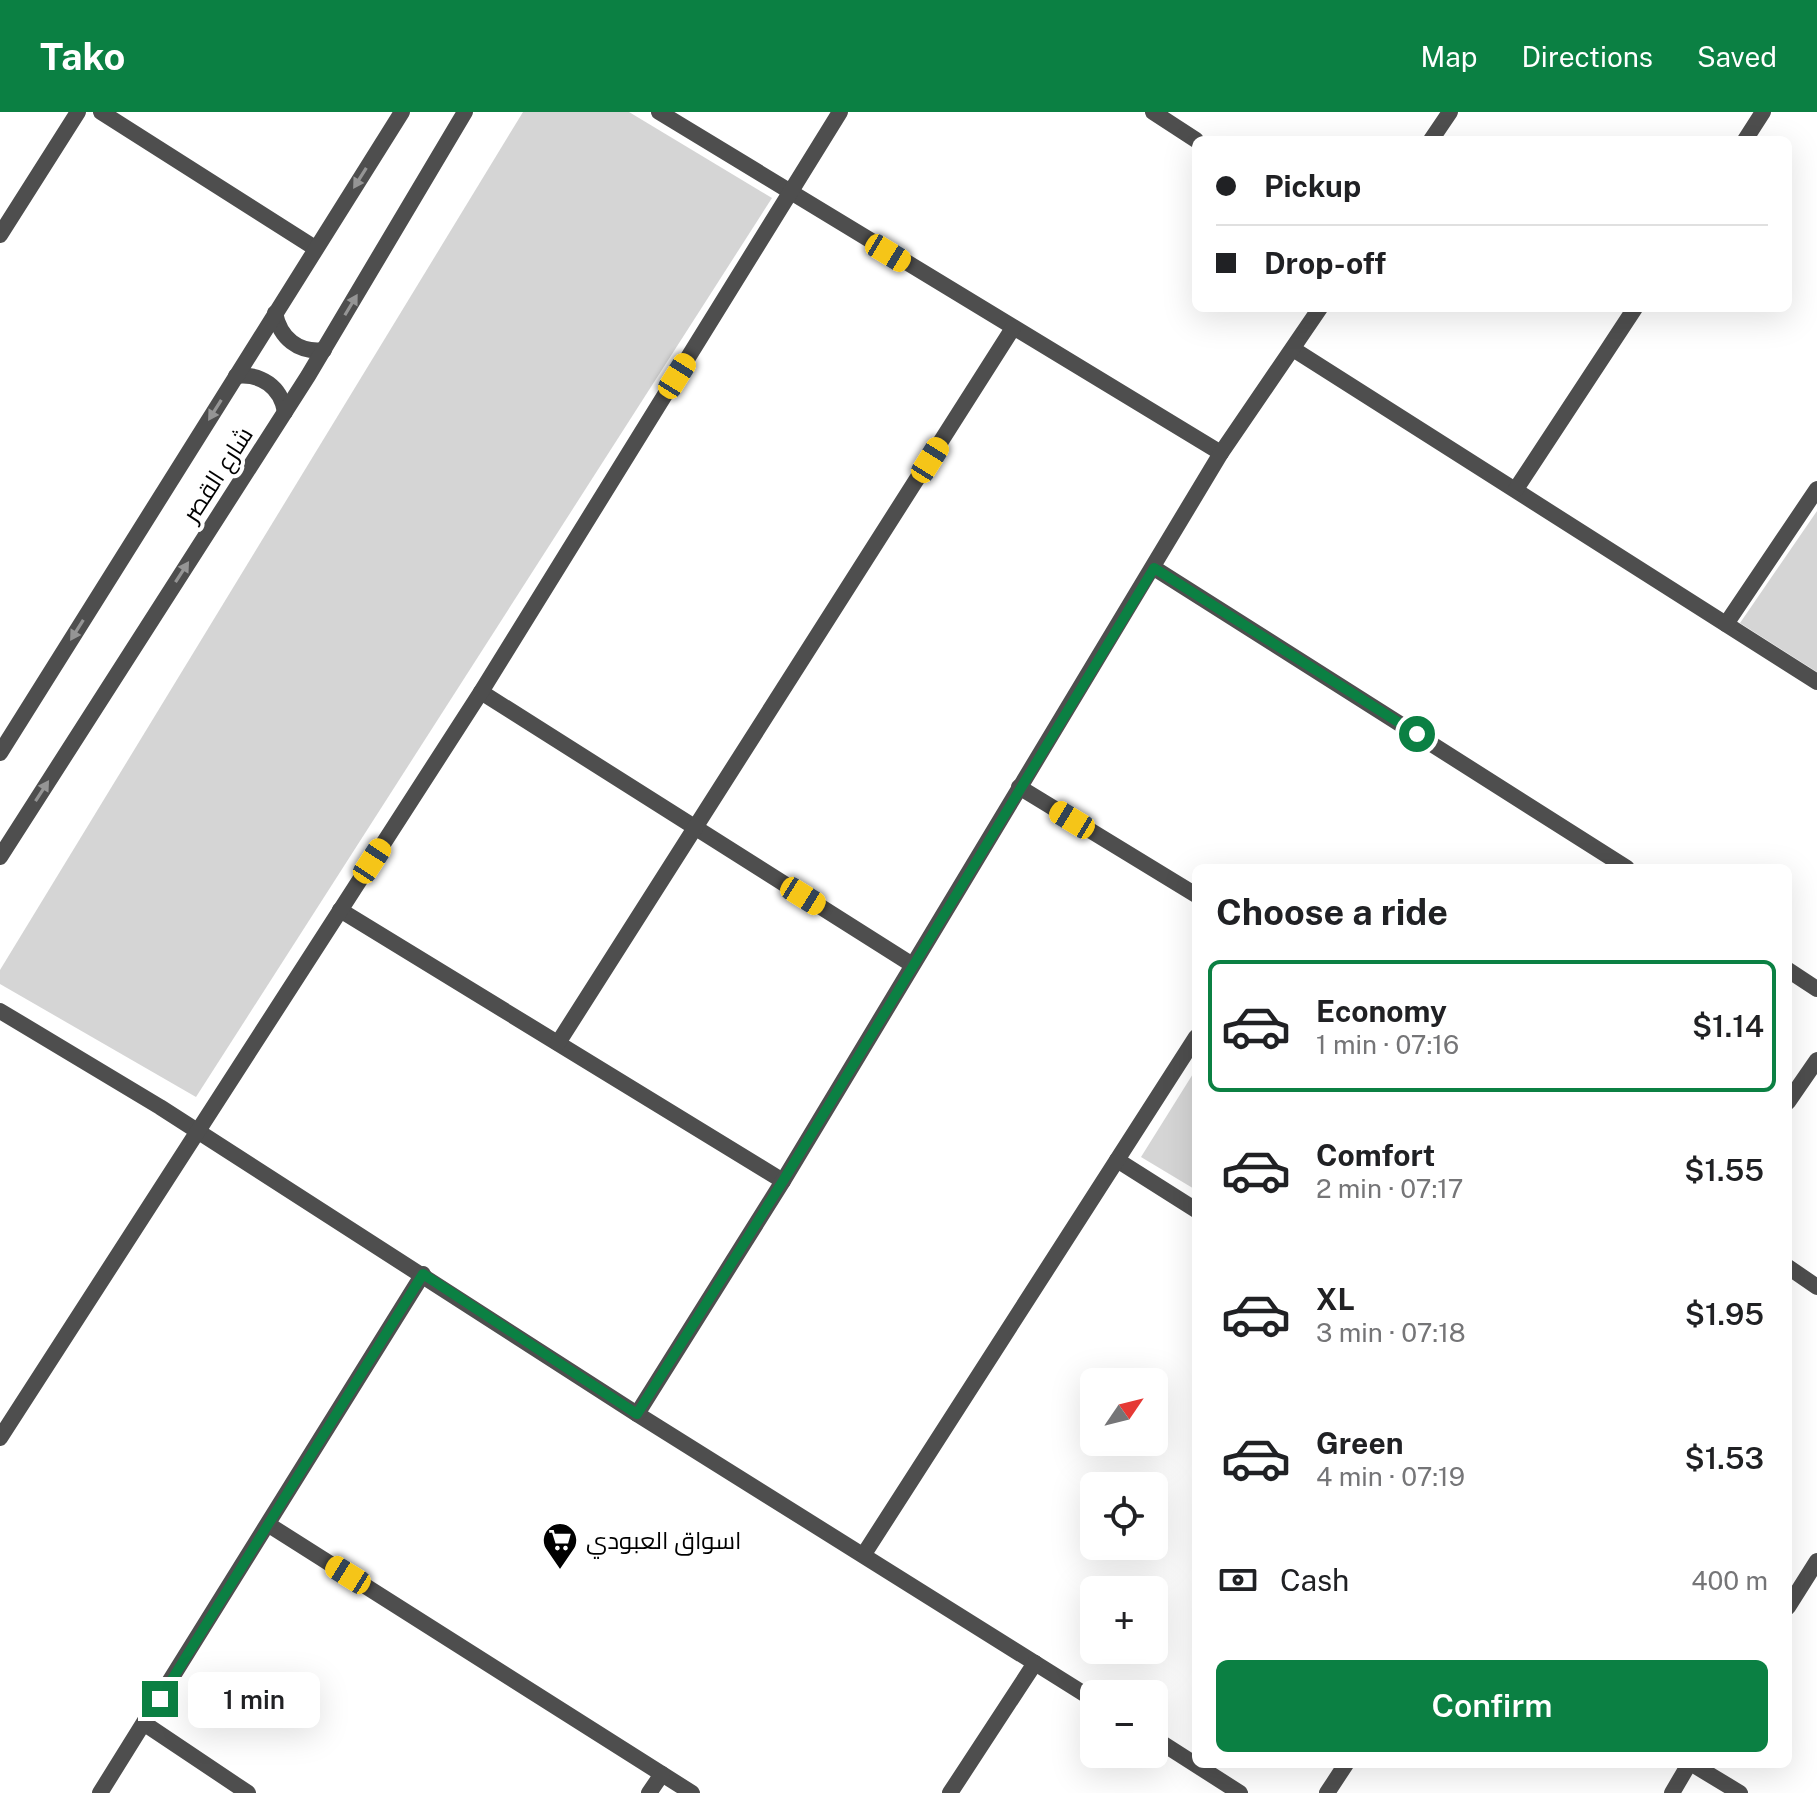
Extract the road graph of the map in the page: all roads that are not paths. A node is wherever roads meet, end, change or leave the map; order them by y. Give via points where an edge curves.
1 (78, 112) edge
2 (101, 112) edge
3 (402, 112) edge
4 (465, 112) edge
5 (659, 112) edge
6 (840, 112) edge
7 (1153, 112) edge
8 (1450, 112) edge
9 (1763, 112) edge
10 (1434, 136) edge
11 (1748, 136) edge
12 (1192, 137) edge
13 (791, 192) junction
14 (0, 235) edge
15 (315, 248) junction
16 (1317, 312) edge
17 (1632, 312) edge
18 (275, 313) junction
19 (1013, 328) junction
20 (1293, 349) junction
21 (324, 350) junction
22 (236, 376) junction
23 (285, 412) junction
24 (1221, 453) junction
25 (1516, 489) junction
26 (1817, 489) edge
27 (1154, 568) junction
28 (1726, 624) junction
29 (1817, 682) edge
30 (481, 692) junction
31 (0, 753) edge
32 (1019, 787) junction
33 (695, 828) junction
34 (0, 857) edge
35 (1621, 864) edge
36 (1192, 893) edge
37 (340, 910) junction
38 (911, 964) junction
39 (1792, 973) edge
40 (1817, 989) edge
41 (0, 1011) edge
42 (558, 1043) junction
43 (1192, 1043) edge
44 (1817, 1060) edge
45 (1792, 1096) edge
46 (197, 1131) junction
47 (1117, 1160) junction
48 (783, 1181) junction
49 (1192, 1207) edge
50 (1792, 1270) edge
51 (423, 1274) junction
52 (1817, 1287) edge
53 (637, 1414) junction
54 (0, 1438) edge
55 (269, 1525) junction
56 (864, 1554) junction
57 (1817, 1561) edge
58 (1793, 1587) edge
59 (1035, 1663) junction
60 (1080, 1691) edge
61 (145, 1724) junction
62 (1168, 1747) edge
63 (1192, 1762) edge
64 (1201, 1768) edge
65 (1343, 1768) edge
66 (1688, 1768) edge
67 (1697, 1768) edge
68 (662, 1774) junction
69 (100, 1793) edge
70 (248, 1793) edge
71 (649, 1793) edge
72 (692, 1793) edge
73 (950, 1793) edge
74 (1240, 1793) edge
75 (1327, 1793) edge
76 (1672, 1793) edge
77 (1740, 1793) edge

1 - 14 street
2 - 15 street
3 -> 15 street
21 -> 4 street, شارع القصر
5 - 13 street
6 - 13 street
7 - 12 street
8 - 10 street
9 - 11 street
13 - 19 street
13 - 30 street
15 - 18 street
16 - 20 street
17 - 25 street
18 - 21 street via 290,341 306,350
18 - 22 street
19 - 24 street
19 - 33 street
20 - 24 street
20 - 25 street
21 - 23 street, شارع القصر
22 - 23 street via 247,374 267,382 280,395
22 -> 31 street
34 -> 23 street, شارع القصر
24 - 27 street
25 - 28 street
26 - 28 street
27 - 32 street
27 - 35 street
28 - 29 street
30 - 33 street
30 - 37 street
32 - 36 street
32 - 38 street
33 - 38 street
33 - 42 street
37 - 42 street
37 - 46 street
38 - 48 street
39 - 40 street
41 - 46 street
42 - 48 street
43 - 47 street
44 - 45 street
46 - 51 street
46 - 54 street
47 - 49 street
47 - 56 street
48 - 53 street
50 - 52 street
51 - 53 street
51 - 55 street
53 - 56 street
55 - 61 street
55 - 68 street
56 - 59 street
57 - 58 street
59 - 60 street
59 - 73 street
61 - 69 street
61 - 70 street
62 - 63 street
64 - 74 street
65 - 75 street
66 - 76 street
67 - 77 street
68 - 71 street
68 - 72 street

